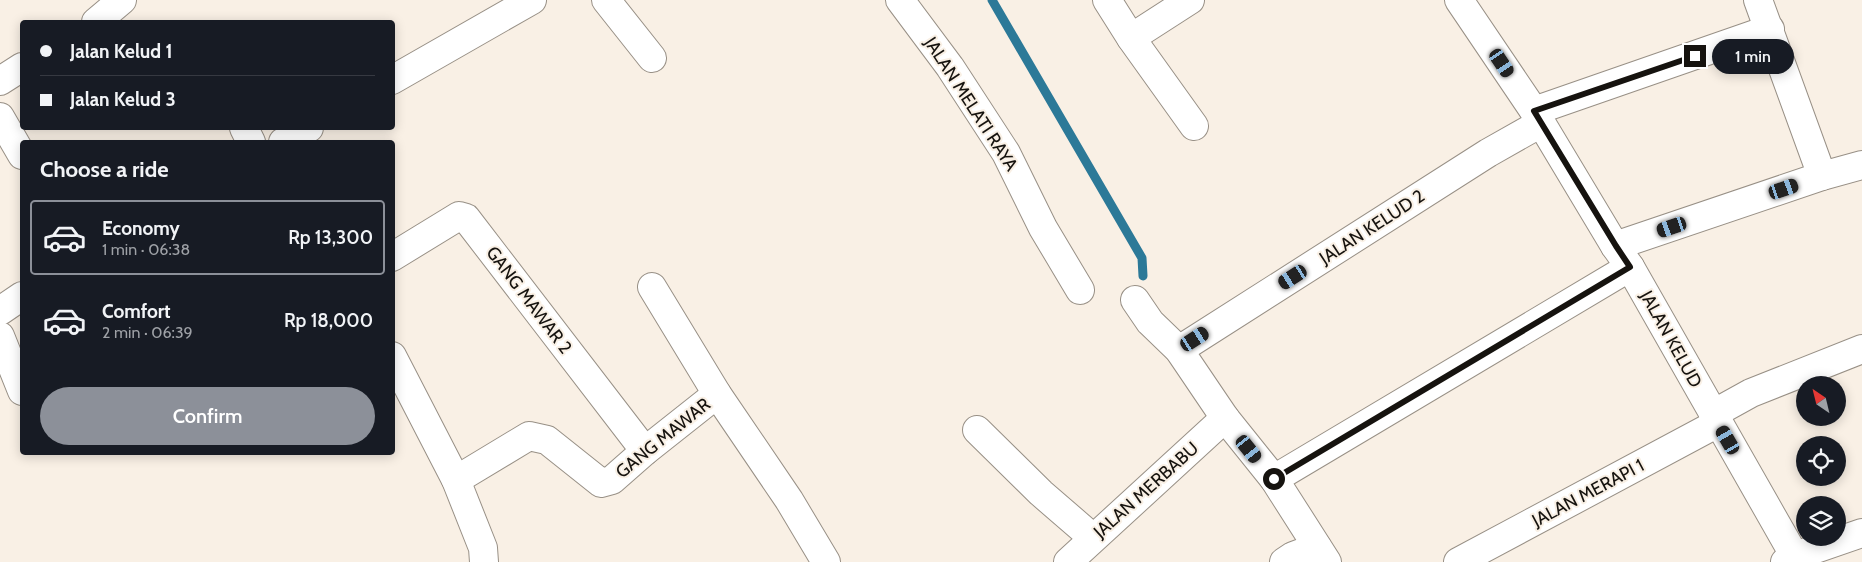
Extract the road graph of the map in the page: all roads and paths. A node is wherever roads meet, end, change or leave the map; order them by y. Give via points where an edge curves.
1 (532, 0) edge
2 (606, 0) edge
3 (900, 0) edge
4 (1107, 0) edge
5 (1190, 0) edge
6 (1459, 0) edge
7 (1758, 0) edge
8 (122, 9) edge
9 (100, 20) edge
10 (1770, 29) junction
11 (1131, 38) junction
12 (652, 58) dead end
13 (20, 68) edge
14 (395, 78) edge
15 (0, 81) edge
16 (1537, 117) junction
17 (1194, 126) dead end
18 (3, 128) edge
19 (20, 152) edge
20 (1862, 165) edge
21 (1822, 176) junction
22 (395, 255) edge
23 (1623, 257) junction
24 (652, 287) dead end
25 (1080, 290) dead end
26 (20, 297) edge
27 (1135, 300) dead end
28 (0, 311) edge
29 (0, 336) edge
30 (1862, 349) edge
31 (1179, 350) junction
32 (395, 362) edge
33 (20, 385) edge
34 (717, 394) junction
35 (1225, 418) junction
36 (1716, 418) junction
37 (978, 430) dead end
38 (645, 450) junction
39 (1274, 479) junction
40 (456, 480) junction
41 (1862, 533) edge
42 (1093, 538) junction
43 (1322, 554) edge
44 (1793, 560) edge
45 (484, 562) edge
46 (826, 562) edge
47 (1068, 562) edge
48 (1284, 562) edge
49 (1458, 562) edge

1 - 14 street
2 - 12 street
3 - 25 street, JALAN MELATI RAYA via 950,67 1006,153 1043,228
4 - 11 street
5 - 11 street
6 - 16 street, JALAN KELUD
7 - 10 street
8 - 9 street
10 - 16 street, JALAN KELUD 2
10 - 21 street
11 - 17 street
13 - 15 street
16 - 23 street, JALAN KELUD
16 - 31 street, JALAN KELUD 2 via 1488,152
18 - 19 street
20 - 21 street
21 - 23 street
22 - 38 street, GANG MAWAR 2 via 459,216 466,218
23 - 36 street, JALAN KELUD
23 - 39 street
24 - 34 street
26 - 28 street
27 - 31 street via 1150,322
29 - 33 street
30 - 36 street, JALAN MERAPI 1 via 1751,392
31 - 35 street
32 - 40 street
34 - 38 street, GANG MAWAR
34 - 46 street via 790,500
35 - 39 street
35 - 42 street, JALAN MERBABU
36 - 44 street, JALAN KELUD
36 - 49 street, JALAN MERAPI 1
37 - 42 street
38 - 40 street, GANG MAWAR via 612,480 601,483 547,440 530,436
39 - 43 street
40 - 45 street via 483,548
41 - 44 street
42 - 47 street, JALAN MERBABU
43 - 48 street via 1293,556

